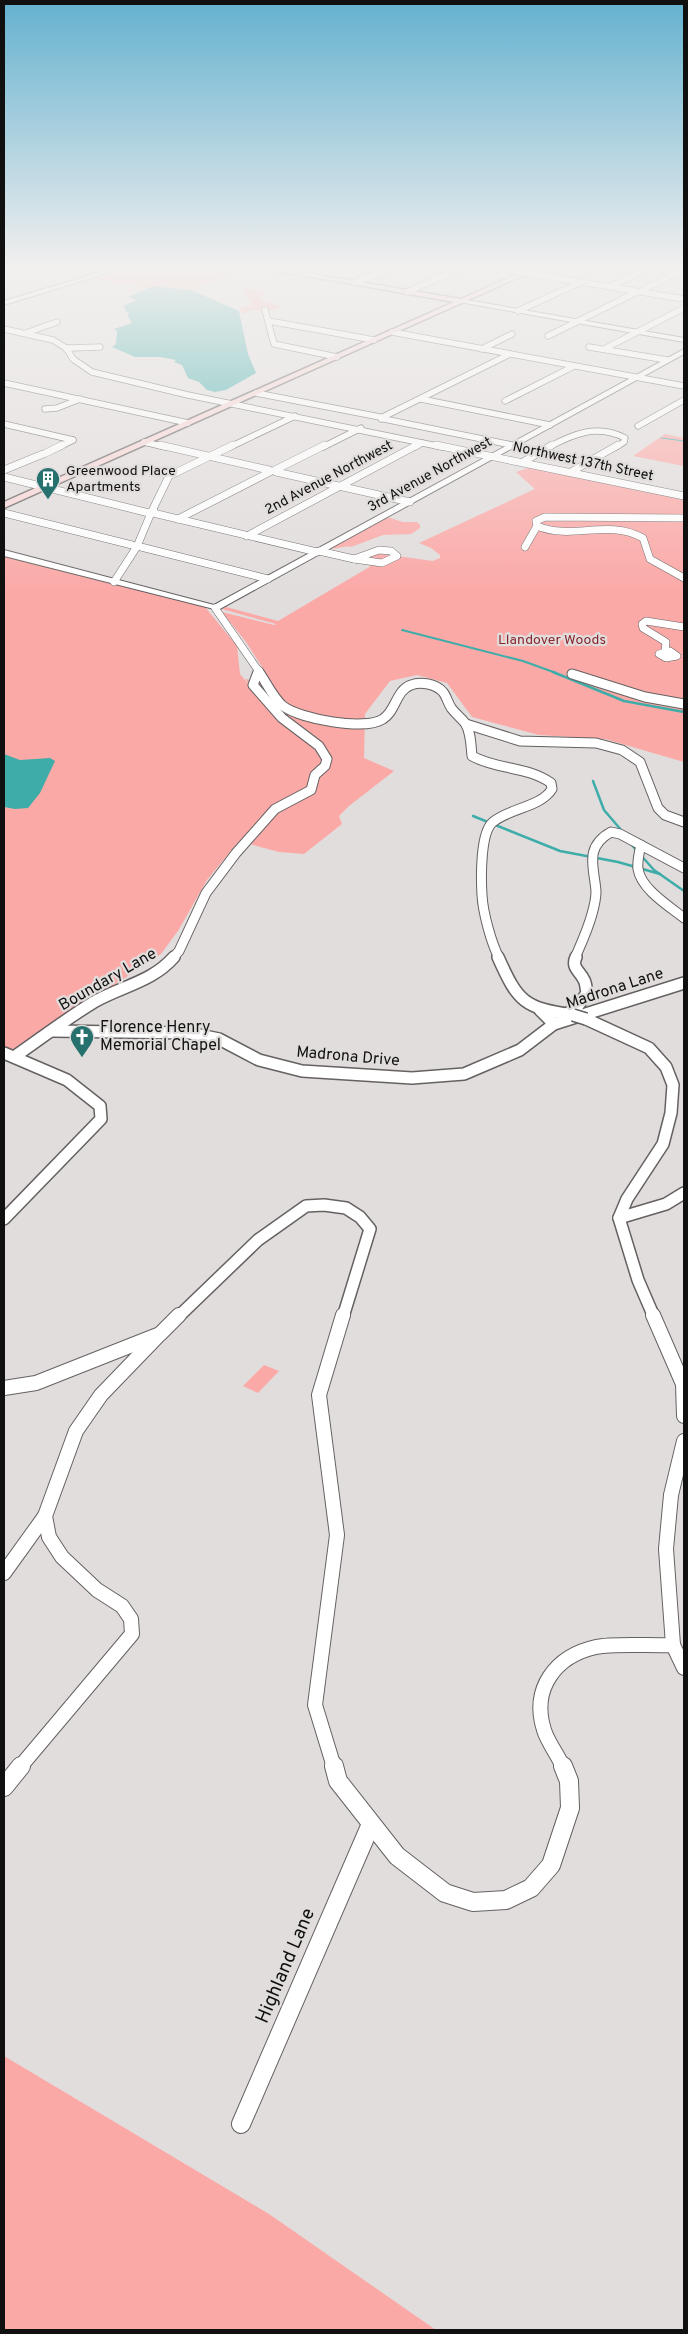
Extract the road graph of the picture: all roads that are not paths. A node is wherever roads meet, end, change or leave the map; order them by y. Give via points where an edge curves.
1 (104, 375) edge
2 (297, 375) edge
3 (469, 375) edge
4 (556, 375) edge
5 (625, 375) edge
6 (641, 375) edge
7 (637, 377) junction
8 (4, 383) edge
9 (684, 386) edge
10 (256, 393) junction
11 (80, 399) junction
12 (421, 399) junction
13 (684, 400) edge
14 (505, 401) dead end
15 (232, 403) junction
16 (45, 409) dead end
17 (295, 416) junction
18 (381, 418) junction
19 (188, 423) junction
20 (4, 424) edge
21 (550, 424) junction
22 (638, 426) dead end
23 (35, 430) junction
24 (359, 430) junction
25 (22, 436) dead end
26 (144, 442) junction
27 (422, 443) junction
28 (512, 445) junction
29 (492, 456) junction
30 (208, 457) junction
31 (523, 462) junction
32 (4, 470) edge
33 (273, 471) junction
34 (571, 472) junction
35 (4, 476) edge
36 (45, 486) junction
37 (340, 486) junction
38 (684, 496) edge
39 (410, 502) junction
40 (4, 505) edge
41 (151, 512) junction
42 (4, 513) edge
43 (684, 518) edge
44 (178, 519) junction
45 (537, 526) junction
46 (247, 536) junction
47 (137, 546) junction
48 (525, 547) dead end
49 (318, 551) junction
50 (4, 553) edge
51 (354, 559) junction
52 (684, 578) edge
53 (268, 579) junction
54 (114, 582) junction
55 (215, 608) junction
56 (684, 627) edge
57 (665, 651) dead end
58 (262, 674) junction
59 (572, 674) dead end
60 (684, 704) edge
61 (466, 724) junction
62 (684, 822) edge
63 (641, 845) junction
64 (684, 868) edge
65 (684, 918) edge
66 (684, 983) edge
67 (540, 1010) junction
68 (570, 1014) junction
69 (554, 1024) junction
70 (53, 1031) junction
71 (9, 1055) edge
72 (684, 1193) edge
73 (619, 1218) junction
74 (4, 1219) edge
75 (160, 1334) junction
76 (4, 1388) edge
77 (684, 1416) edge
78 (684, 1442) edge
79 (45, 1516) junction
80 (4, 1573) edge
81 (674, 1645) junction
82 (684, 1668) edge
83 (4, 1787) edge
84 (371, 1824) junction
85 (240, 2124) dead end

1 - 15 street, Northwest 137th Street
2 - 10 main road
3 - 12 street
4 - 14 street
5 - 7 street
6 - 7 street, 3rd Avenue Northwest
7 - 9 street
7 - 21 street, 3rd Avenue Northwest
8 - 11 street
10 - 15 main road
10 - 18 street
11 - 16 street
11 - 19 street
12 - 18 street
12 - 21 street
13 - 22 street
15 - 17 street, Northwest 137th Street
15 - 19 main road
17 - 24 street, Northwest 137th Street
17 - 30 street
18 - 24 street
18 - 28 street
19 - 26 main road
20 - 23 street
21 - 28 street, 3rd Avenue Northwest
23 - 25 street
23 - 32 street via 73,440
24 - 27 street, Northwest 137th Street
24 - 33 street
26 - 30 street
26 - 36 main road
27 - 29 street, Northwest 137th Street
27 - 37 street, 2nd Avenue Northwest
28 - 29 street, 3rd Avenue Northwest
29 - 31 street, Northwest 137th Street
29 - 39 street, 3rd Avenue Northwest
30 - 33 street
30 - 41 street via 169,476
31 - 34 street, Northwest 137th Street
31 - 34 street via 578,432 607,432 625,438 625,441
33 - 37 street
33 - 44 street
34 - 38 street, Northwest 137th Street
35 - 36 street
36 - 40 main road
36 - 41 street
37 - 39 street
37 - 46 street, 2nd Avenue Northwest
39 - 49 street, 3rd Avenue Northwest
41 - 44 street
41 - 47 street
42 - 47 street
43 - 45 street via 551,516 538,520
44 - 46 street
45 - 48 street
45 - 52 street via 560,533 608,529 634,533 645,542 650,559
46 - 49 street
47 - 53 street
47 - 54 street
49 - 51 street
49 - 53 street, 3rd Avenue Northwest
50 - 54 street
51 - 51 street via 382,563 397,556 379,550
53 - 55 street, 3rd Avenue Northwest
54 - 55 street
55 - 58 street
56 - 57 street via 646,621 642,627 666,642
58 - 61 street via 283,706 296,713 356,723 381,721 405,688 428,684 444,693 450,707
58 - 70 street, Boundary Lane via 253,685 282,718 319,746 327,759 325,766 315,775 311,790 275,809 236,853 206,893 179,950 164,968 142,982 92,1003
59 - 60 street via 645,697
61 - 62 street via 519,741 578,741 634,756 641,763 656,806 664,815
61 - 67 street via 472,756 524,769 543,776 551,783 552,789 547,797 505,814 491,823 484,835 482,896 495,950 511,986
63 - 64 street
63 - 65 street via 637,866 639,875
63 - 68 street via 611,832 595,848 591,865 596,892 592,914 574,961 587,993
66 - 69 street, Madrona Lane
67 - 68 street
67 - 69 street
68 - 73 street, bridge via 649,1048 666,1067 673,1085 671,1113 663,1144 627,1198
69 - 70 street, Madrona Drive via 520,1050 464,1074 412,1078 302,1071 260,1060 219,1039 190,1033
70 - 71 street, Boundary Lane
71 - 74 street via 67,1080 100,1106 101,1119
72 - 73 street via 666,1204
73 - 77 street via 638,1280 683,1384
75 - 76 street via 36,1383
75 - 79 street via 101,1396 76,1431
75 - 84 street via 258,1240 306,1206 324,1204 346,1208 360,1217 370,1230 319,1395 337,1535 316,1705 338,1781
78 - 81 street via 672,1495 666,1549
79 - 80 street
79 - 83 street via 50,1536 62,1557 97,1590 122,1606 131,1619 132,1634
81 - 82 street
81 - 84 street via 596,1647 566,1659 544,1683 540,1703 544,1731 570,1781 570,1808 551,1865 531,1888 506,1900 473,1902 445,1893 397,1856
84 - 85 street, Highland Lane

